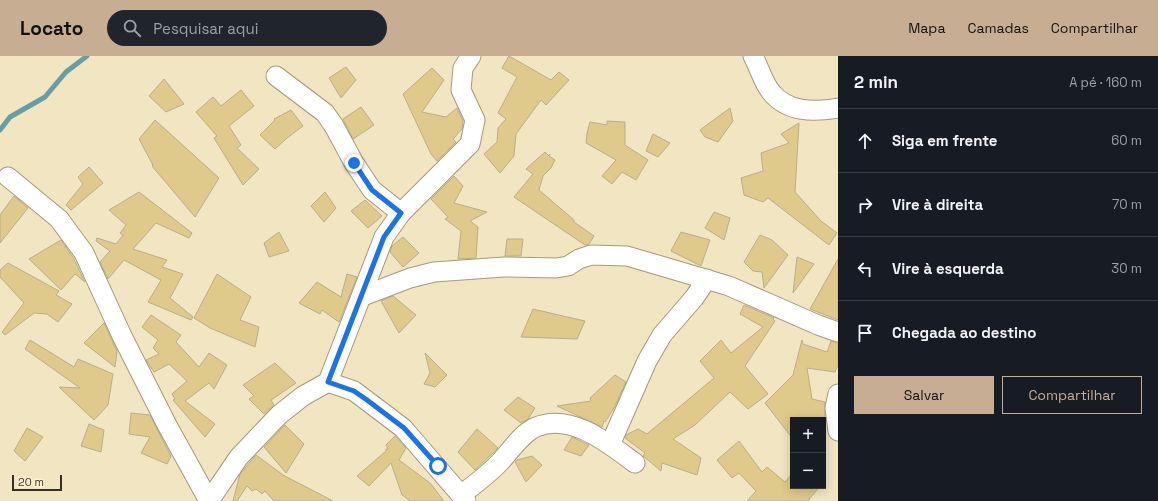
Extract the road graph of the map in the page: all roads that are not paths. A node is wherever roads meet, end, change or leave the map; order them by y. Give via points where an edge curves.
1 (471, 56) edge
2 (753, 56) edge
3 (276, 76) dead end
4 (838, 108) edge
5 (8, 178) dead end
6 (401, 213) junction
7 (707, 279) junction
8 (363, 296) junction
9 (838, 332) edge
10 (328, 382) junction
11 (838, 394) edge
12 (838, 431) edge
13 (610, 445) junction
14 (635, 463) dead end
15 (463, 498) edge
16 (209, 501) edge

1 - 6 street via 463,68 461,90 475,120 470,144
2 - 4 street via 771,92 786,105 801,110
3 - 6 street via 325,113 372,190
5 - 16 street via 59,219 84,253 122,336
6 - 8 street via 384,237
7 - 8 street via 636,257 591,255 568,266 556,268 434,272 410,278
7 - 9 street
7 - 13 street via 658,342
8 - 10 street
10 - 15 street via 354,391 404,428
10 - 16 street via 303,396 279,415 239,457
11 - 12 street via 835,408
13 - 14 street
13 - 15 street via 577,428 554,422 535,428 513,446

